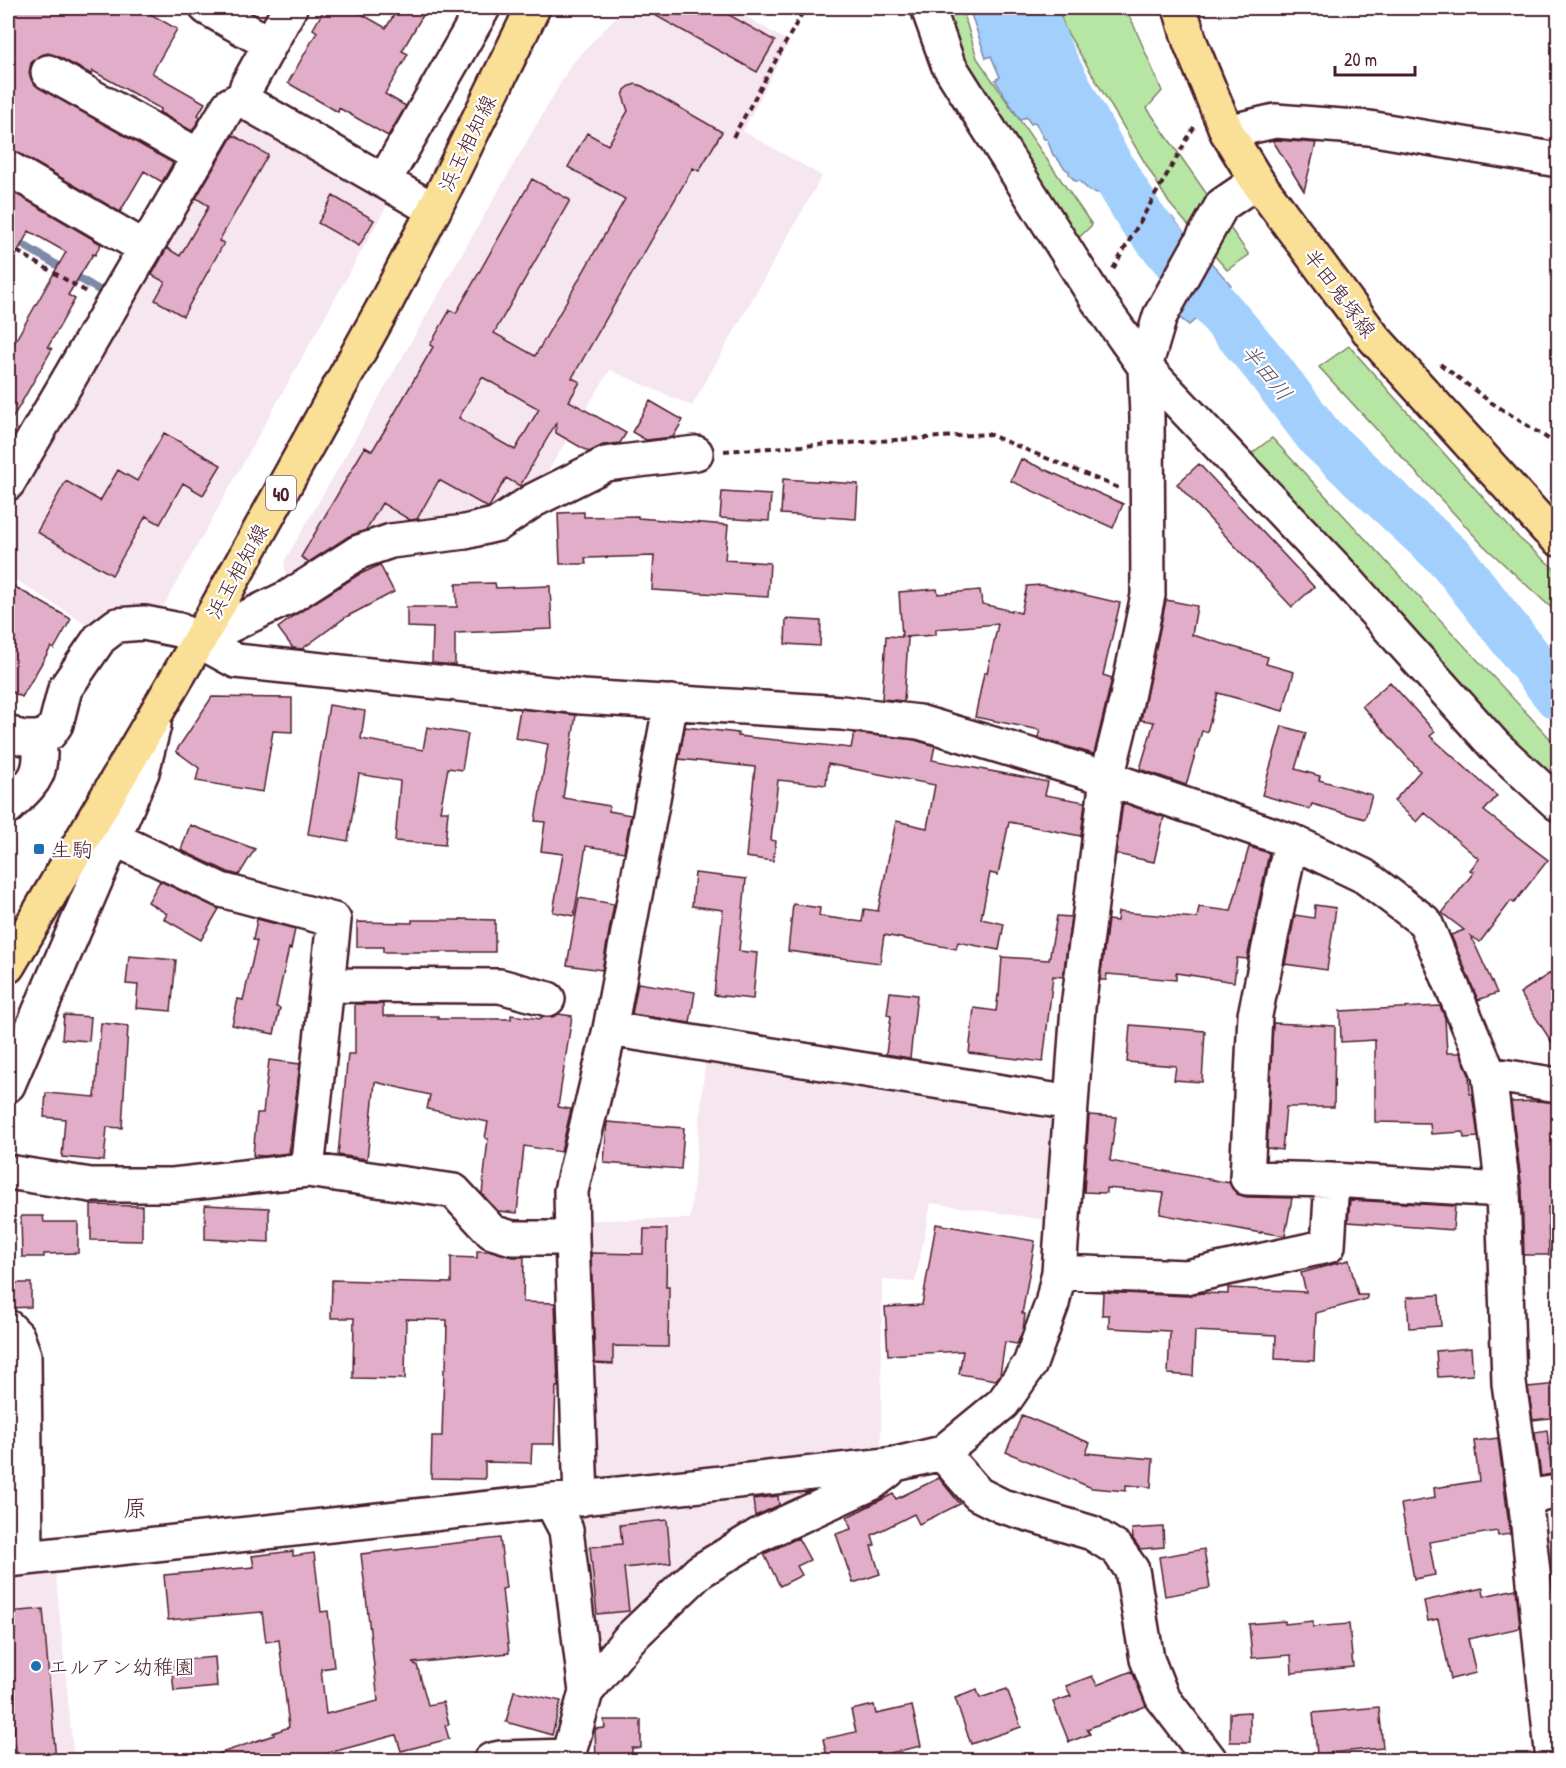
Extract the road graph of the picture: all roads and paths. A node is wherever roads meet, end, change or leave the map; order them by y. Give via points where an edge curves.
1 (207, 8) edge
2 (290, 8) edge
3 (483, 8) edge
4 (533, 8) edge
5 (805, 8) edge
6 (928, 8) edge
7 (1180, 8) edge
8 (270, 44) junction
9 (48, 72) dead end
10 (244, 97) junction
11 (1195, 124) dead end
12 (1227, 132) junction
13 (733, 137) dead end
14 (199, 156) junction
15 (1558, 160) edge
16 (8, 168) edge
17 (384, 181) junction
18 (1257, 181) junction
19 (434, 210) junction
20 (8, 246) edge
21 (145, 248) junction
22 (1096, 298) junction
23 (111, 306) junction
24 (1434, 359) dead end
25 (1145, 367) junction
26 (1558, 445) edge
27 (696, 453) joint
28 (8, 483) edge
29 (1148, 500) junction
30 (1558, 539) edge
31 (199, 640) junction
32 (671, 702) junction
33 (157, 711) junction
34 (8, 732) edge
35 (39, 738) junction
36 (1107, 778) junction
37 (1558, 804) edge
38 (8, 807) edge
39 (114, 839) junction
40 (1291, 841) junction
41 (8, 966) edge
42 (327, 985) junction
43 (548, 999) dead end
44 (610, 1029) junction
45 (1489, 1074) junction
46 (8, 1085) edge
47 (1558, 1085) edge
48 (1071, 1103) junction
49 (307, 1170) junction
50 (8, 1172) edge
51 (1332, 1180) junction
52 (1503, 1190) junction
53 (572, 1238) junction
54 (1059, 1272) junction
55 (8, 1327) edge
56 (942, 1453) junction
57 (896, 1464) junction
58 (1558, 1492) edge
59 (1526, 1497) junction
60 (566, 1501) junction
61 (17, 1559) edge
62 (586, 1692) junction
63 (568, 1758) edge
64 (491, 1761) edge
65 (1210, 1761) edge
66 (1553, 1761) edge

1 - 8 street
2 - 8 street
3 - 17 street
4 - 19 main road, 浜玉相知線 / 40
5 - 13 path
6 - 22 street via 948,64
7 - 12 main road, 半田鬼塚線
8 - 10 street
9 - 14 street
10 - 14 street via 229,105
10 - 17 street via 251,105
11 - 22 path
12 - 15 street via 1275,121 1369,128
12 - 18 main road, 半田鬼塚線
14 - 21 street
16 - 21 street
17 - 19 street
18 - 25 street via 1222,205 1160,316
18 - 30 main road, 半田鬼塚線 via 1374,338
19 - 31 main road, 浜玉相知線 / 40
20 - 23 path
21 - 23 street
22 - 25 street
23 - 28 street
24 - 26 path via 1489,401
25 - 29 street
25 - 37 street via 1343,576 1495,746
27 - 29 path via 987,434
27 - 31 street via 606,464 534,500 498,524 391,541 359,552 289,597
29 - 36 street via 1148,595
31 - 32 street via 236,661 582,697
31 - 33 main road, 浜玉相知線 / 40
31 - 35 street via 179,630 144,622 117,625 100,638 65,689 56,724 50,733
32 - 36 street via 919,722
32 - 44 street
33 - 39 street via 142,772
33 - 41 main road, 浜玉相知線 / 40
34 - 35 street
35 - 38 street via 40,769 34,782
36 - 40 street
36 - 48 street via 1078,1007
39 - 42 street via 221,890 334,920
39 - 46 street
40 - 45 street via 1364,876 1425,922
40 - 51 street via 1255,1016 1247,1178
42 - 43 street via 500,986
42 - 49 street
44 - 48 street
44 - 53 street via 571,1191
45 - 47 street
45 - 52 street
48 - 54 street
49 - 50 street via 173,1185 92,1185
49 - 53 street via 454,1191 492,1232 512,1238
51 - 52 street
51 - 54 street via 1328,1246 1186,1277
52 - 59 street via 1509,1383
53 - 60 street
54 - 56 street via 1030,1364 1003,1403
55 - 61 street via 17,1336 24,1355
56 - 57 street
56 - 65 street via 978,1494 1002,1506 1092,1533 1117,1549 1132,1570 1147,1659 1162,1697
57 - 60 street
57 - 62 street via 872,1483 759,1535 700,1571 629,1639
58 - 59 street
59 - 66 street
60 - 61 street
60 - 62 street via 566,1530
62 - 63 street
63 - 64 street

